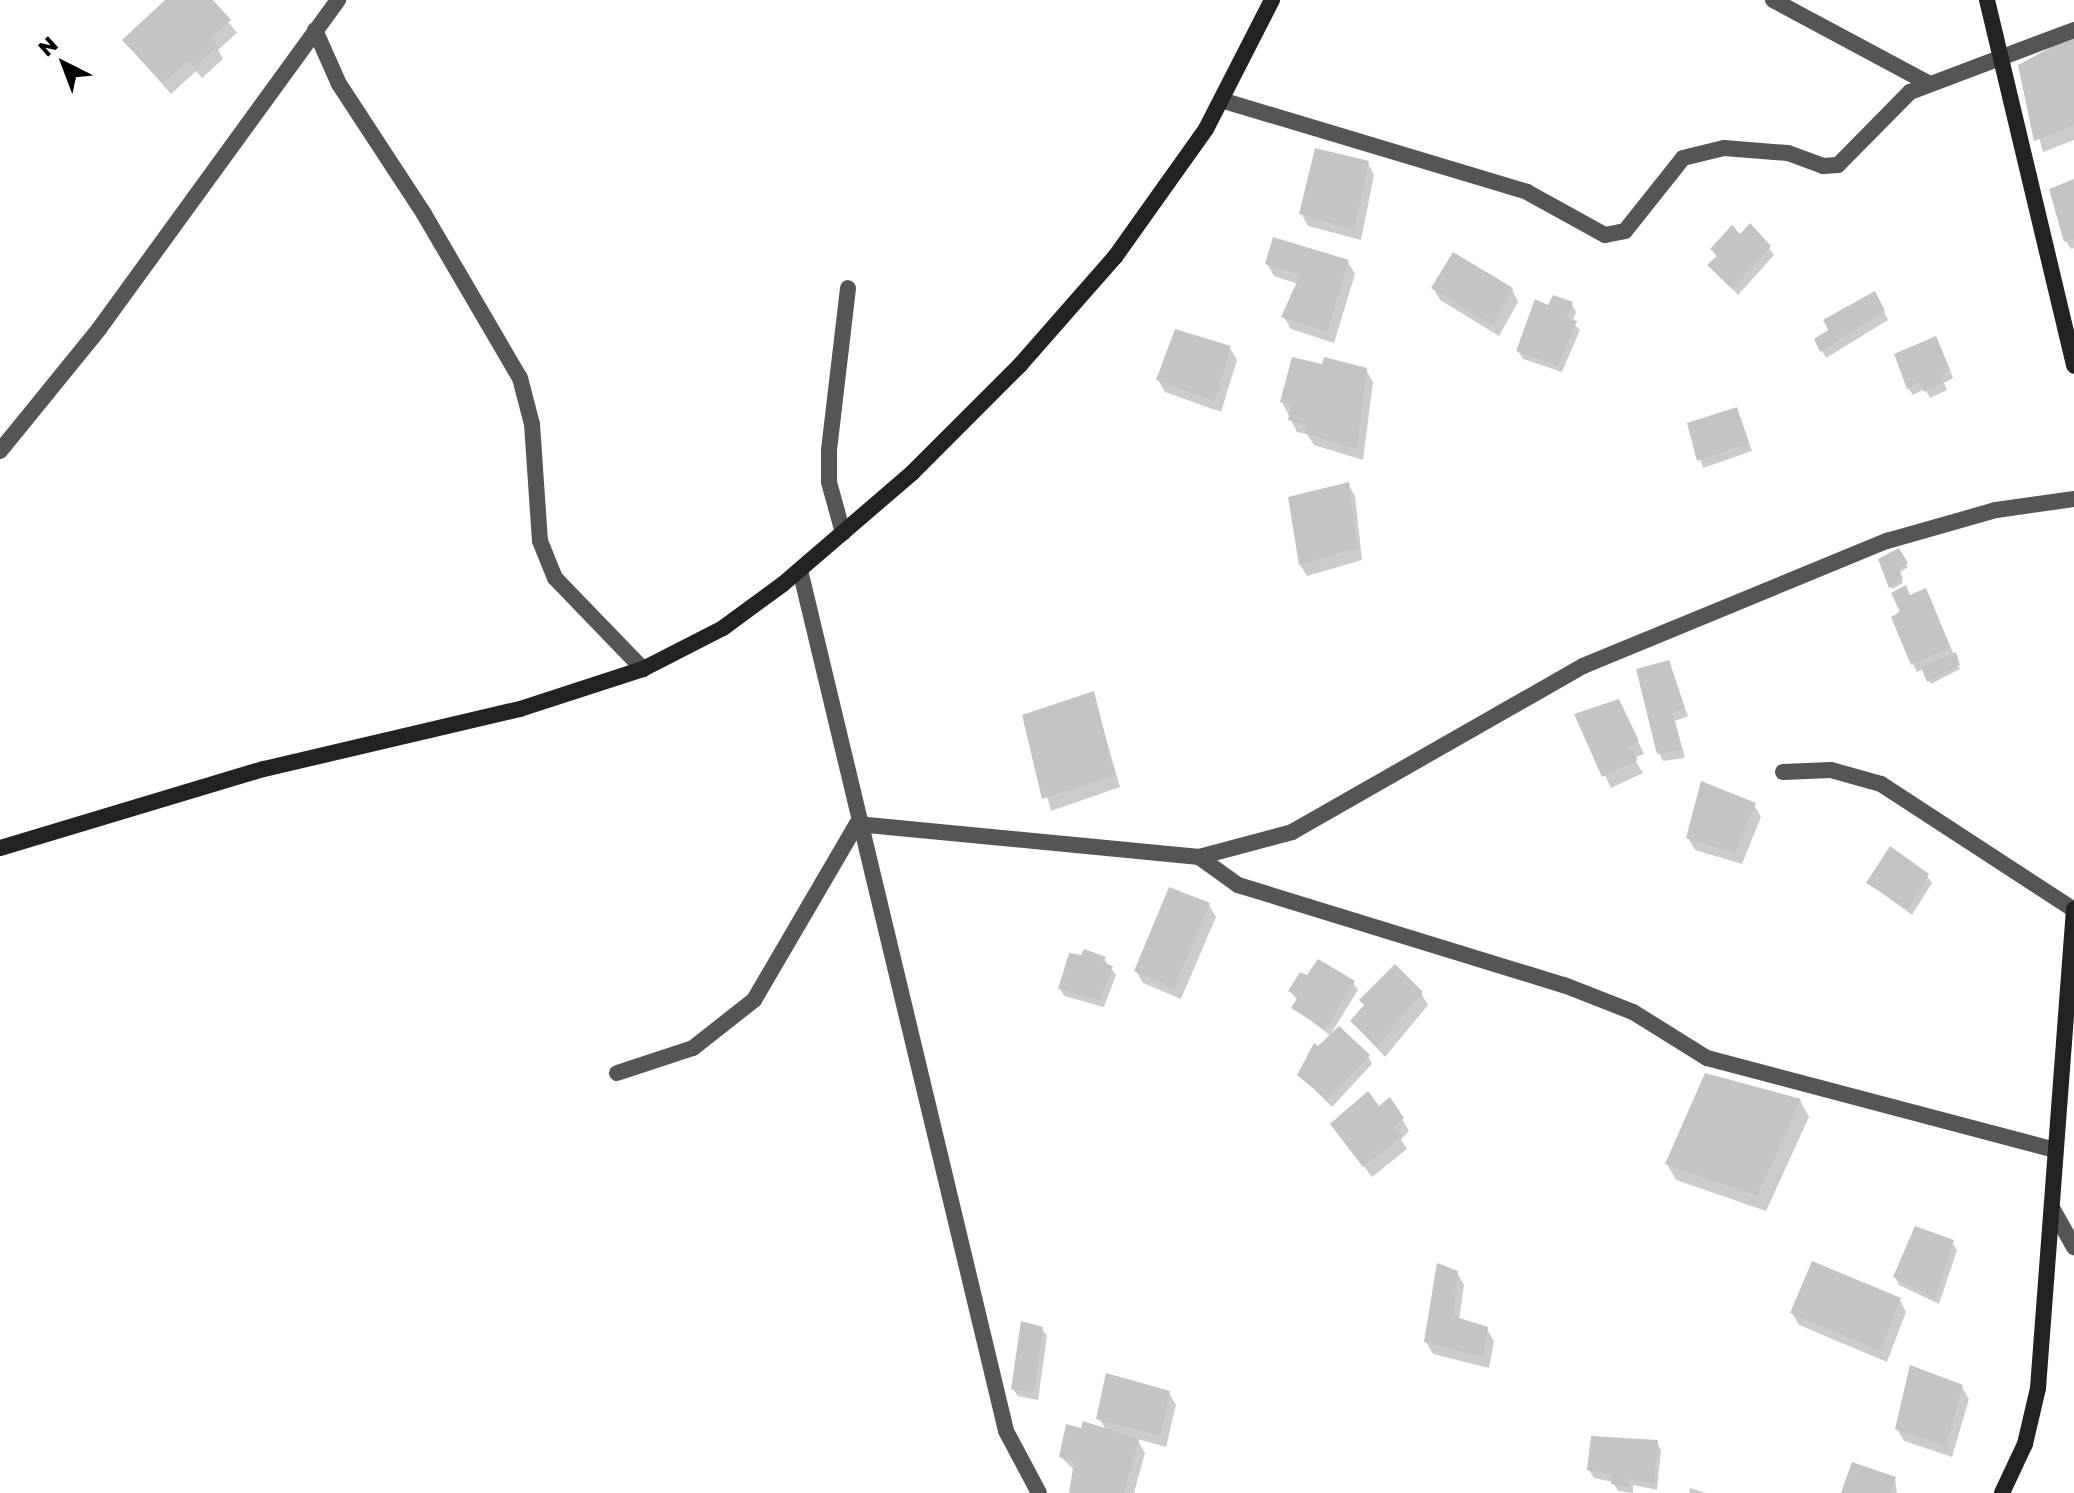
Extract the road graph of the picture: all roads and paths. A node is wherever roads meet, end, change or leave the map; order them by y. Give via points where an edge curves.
1 (338, 0) edge
2 (1272, 0) edge
3 (1773, 0) edge
4 (1987, 0) edge
5 (315, 30) junction
6 (2074, 30) edge
7 (1999, 56) junction
8 (1928, 83) junction
9 (1221, 100) junction
10 (848, 288) dead end
11 (2074, 366) edge
12 (0, 451) edge
13 (2074, 499) edge
14 (843, 533) junction
15 (800, 570) junction
16 (643, 669) junction
17 (1783, 772) dead end
18 (857, 824) junction
19 (0, 848) edge
20 (1199, 857) junction
21 (2074, 910) edge
22 (617, 1073) dead end
23 (2055, 1150) junction
24 (2052, 1208) junction
25 (2074, 1247) edge
26 (1039, 1493) edge
27 (2002, 1493) edge

1 - 5 street
2 - 9 street
3 - 8 street
4 - 7 street
5 - 12 street via 99,329
5 - 16 street via 339,84 424,214 520,378 532,424 540,541 555,578
6 - 7 street
7 - 8 street
7 - 11 street
8 - 9 street via 1890,110 1852,157 1838,165 1823,166 1788,153 1724,148 1683,158 1625,231 1605,235 1513,187
9 - 14 street via 1115,257 1020,365
10 - 14 street via 829,450 829,482
13 - 20 street via 1996,510 1887,541 1583,666 1292,832
14 - 15 street
15 - 16 street via 723,628
15 - 18 street
16 - 19 street via 520,709 264,769
17 - 21 street via 1831,770 1881,784
18 - 20 street
18 - 22 street via 754,1000 693,1048
18 - 26 street via 961,1230 1006,1431
20 - 23 street via 1238,885 1564,985 1633,1012 1707,1058
21 - 23 street
23 - 24 street
24 - 25 street
24 - 27 street via 2038,1388 2025,1444

